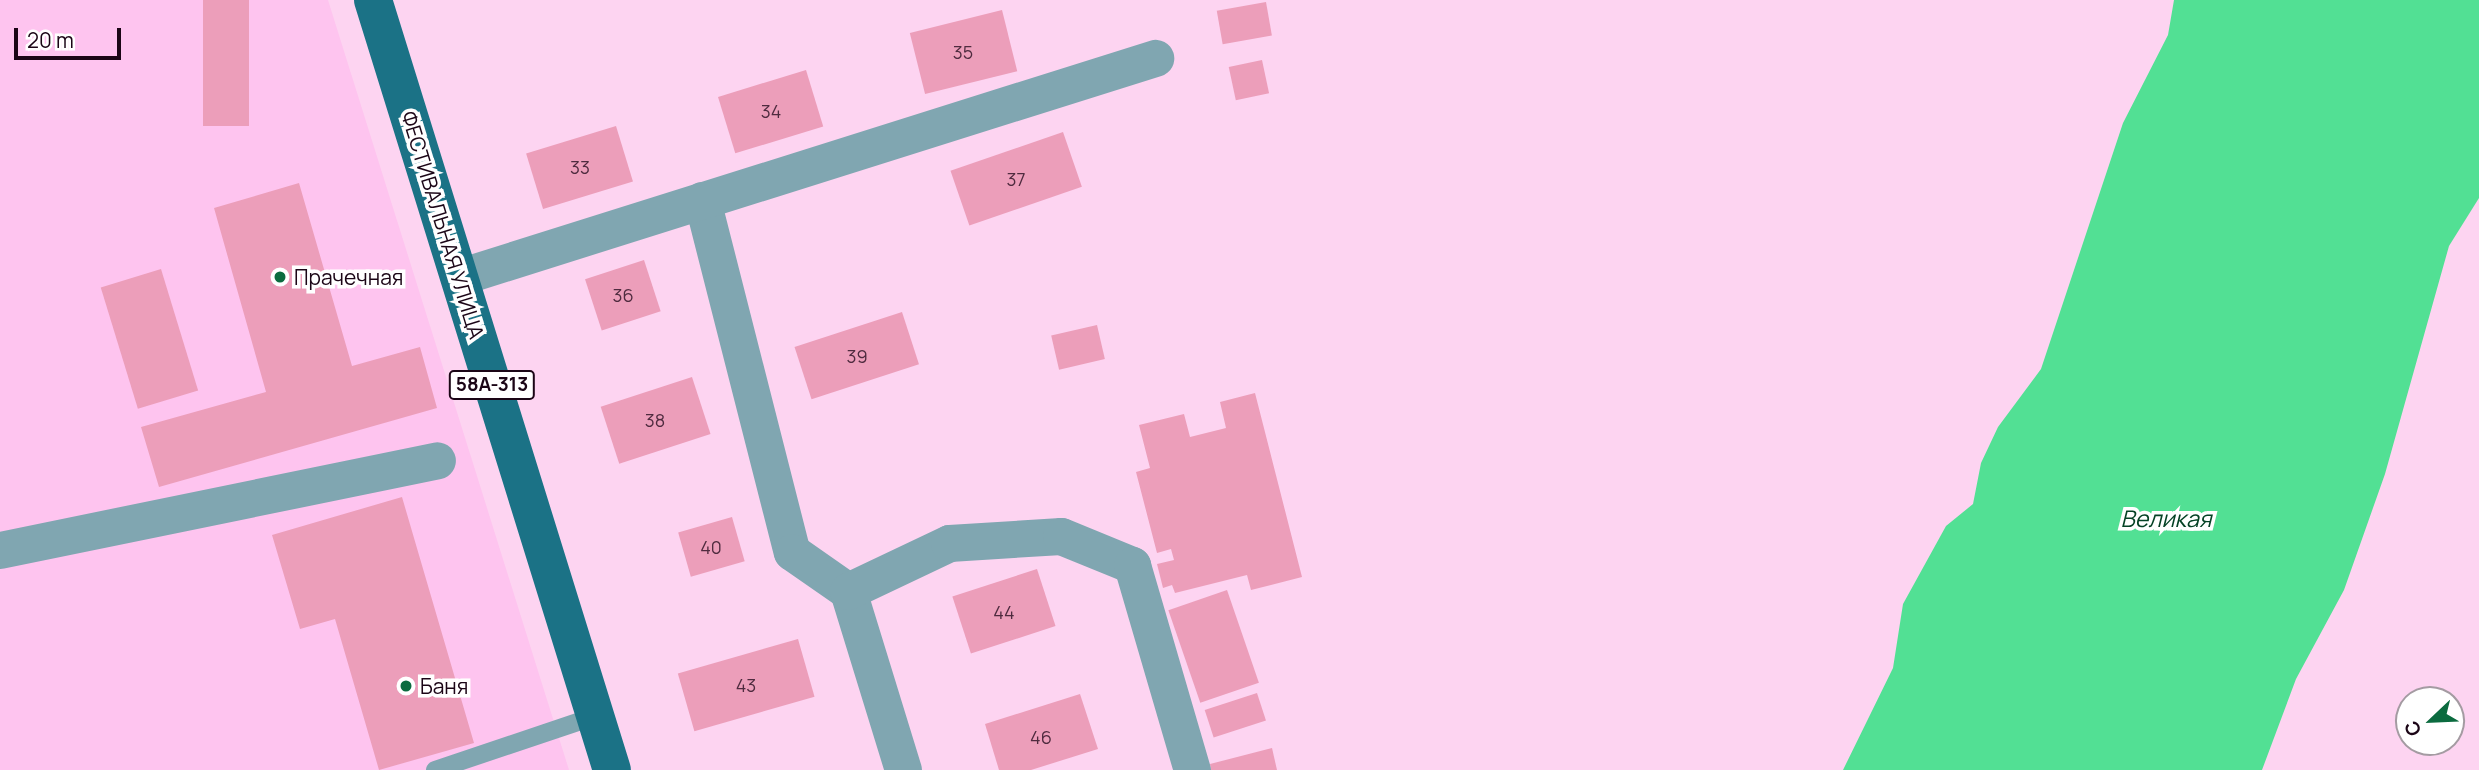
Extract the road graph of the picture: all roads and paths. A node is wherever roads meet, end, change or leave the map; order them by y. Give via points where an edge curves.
1 (373, 0) edge
2 (1155, 58) dead end
3 (702, 200) junction
4 (459, 276) junction
5 (437, 460) dead end
6 (0, 550) edge
7 (848, 591) junction
8 (595, 716) junction
9 (435, 770) edge
10 (612, 770) edge
11 (903, 770) edge
12 (1192, 770) edge

1 - 4 main road, ФЕСТИВАЛЬНАЯ УЛИЦА / 58А-313
2 - 3 street
3 - 4 street
3 - 7 street via 792,552
4 - 8 main road, ФЕСТИВАЛЬНАЯ УЛИЦА / 58А-313
5 - 6 street
7 - 11 street
7 - 12 street via 949,543 1061,536 1132,565
8 - 9 lane
8 - 10 main road, ФЕСТИВАЛЬНАЯ УЛИЦА / 58А-313

